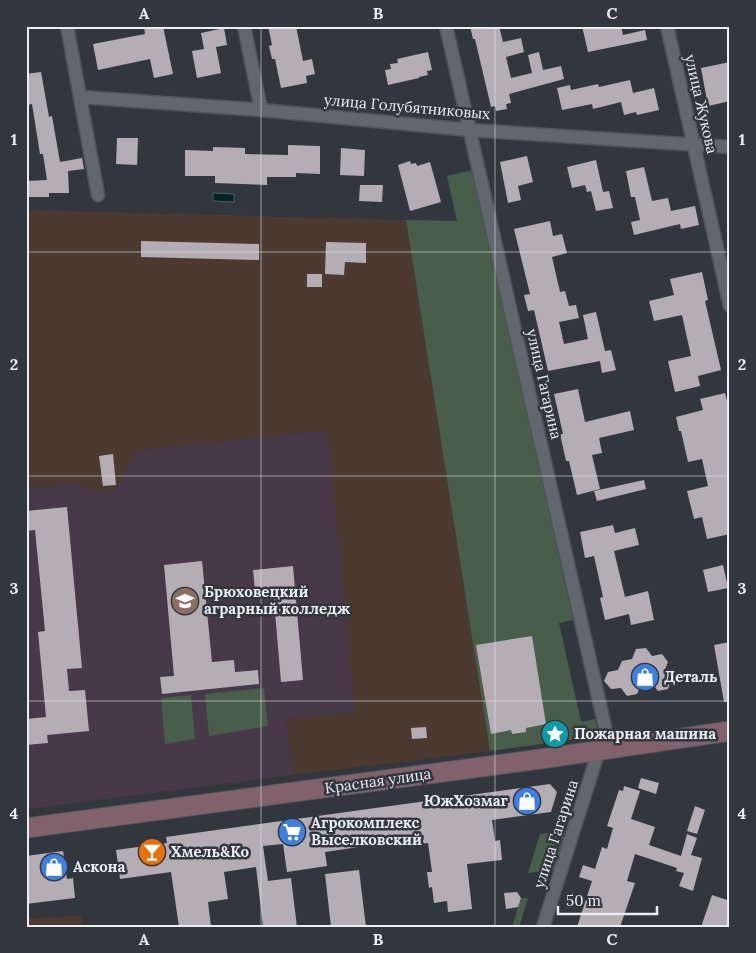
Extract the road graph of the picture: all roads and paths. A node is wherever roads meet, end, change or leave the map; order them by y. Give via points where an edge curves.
1 (67, 26) edge
2 (244, 26) edge
3 (446, 26) edge
4 (667, 26) edge
5 (81, 97) junction
6 (261, 110) junction
7 (470, 130) junction
8 (694, 145) junction
9 (730, 147) edge
10 (98, 195) dead end
11 (730, 306) edge
12 (730, 731) edge
13 (605, 749) junction
14 (26, 828) edge
15 (543, 927) edge

1 - 5 street
2 - 6 street
3 - 7 street, улица Гагарина
4 - 8 street, улица Жукова
5 - 6 street, улица Голубятниковых
5 - 10 street
6 - 7 street, улица Голубятниковых
7 - 8 street, улица Голубятниковых
7 - 13 street, улица Гагарина
8 - 9 street, улица Голубятниковых
8 - 11 street, улица Жукова
12 - 13 street, Красная улица
13 - 14 street, Красная улица
13 - 15 street, улица Гагарина

